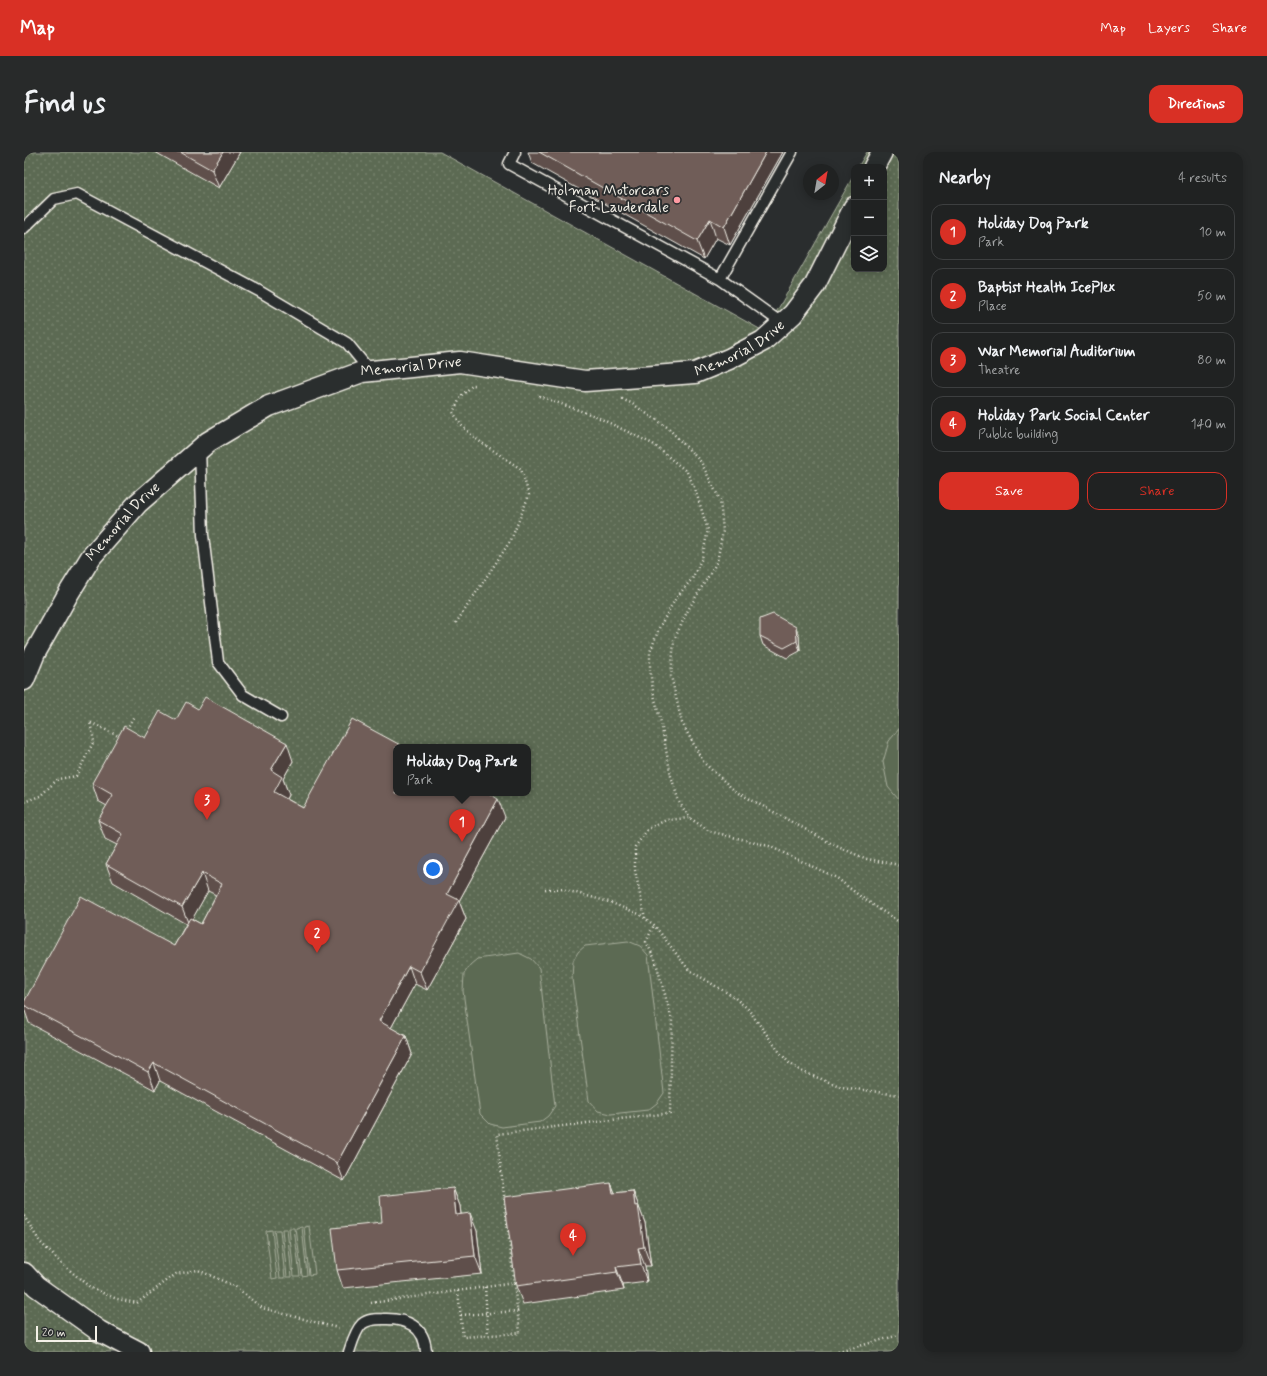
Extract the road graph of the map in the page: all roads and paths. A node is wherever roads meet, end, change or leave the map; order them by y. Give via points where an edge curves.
1 (515, 152) edge
2 (792, 152) edge
3 (882, 152) edge
4 (876, 164) edge
5 (851, 213) edge
6 (24, 228) edge
7 (720, 279) junction
8 (783, 324) junction
9 (370, 370) junction
10 (480, 385) dead end
11 (535, 394) dead end
12 (618, 397) dead end
13 (200, 449) junction
14 (456, 623) dead end
15 (24, 680) edge
16 (134, 716) dead end
17 (281, 717) dead end
18 (125, 732) edge
19 (122, 738) edge
20 (24, 802) edge
21 (690, 818) junction
22 (899, 865) edge
23 (545, 889) dead end
24 (645, 918) junction
25 (899, 922) edge
26 (654, 925) junction
27 (899, 1095) edge
28 (24, 1216) edge
29 (24, 1273) edge
30 (514, 1283) junction
31 (484, 1287) junction
32 (458, 1290) junction
33 (367, 1303) dead end
34 (518, 1311) junction
35 (487, 1313) junction
36 (461, 1315) junction
37 (345, 1324) dead end
38 (488, 1335) junction
39 (899, 1335) edge
40 (139, 1352) edge
41 (349, 1352) edge
42 (426, 1352) edge
43 (838, 1352) edge

1 - 7 lane via 509,164
2 - 7 lane
3 - 4 street
5 - 8 street, Memorial Drive via 815,285
6 - 9 lane via 54,199 77,194 259,291 347,343
7 - 8 lane
8 - 9 street, Memorial Drive via 763,342 695,373 585,381 460,362
9 - 13 street, Memorial Drive via 269,406
10 - 14 path via 473,385 462,395 453,412 461,426 476,439 520,469 529,495 511,540
11 - 21 path via 595,416 653,444 687,472 695,489 708,530 702,558 692,579 676,598 660,626 650,652 653,691 671,776 679,802
12 - 22 path via 667,427 701,462 720,500 723,531 717,562 688,610 674,640 671,676 682,723 704,763 735,791 838,847 867,859
13 - 15 street, Memorial Drive via 138,503 91,557 66,596 35,653
13 - 17 lane via 203,535 218,662 243,695
16 - 18 path
19 - 20 path via 90,722 94,741 76,776 58,779 40,796
21 - 24 path via 666,820 648,829 635,847 635,870
21 - 25 path via 709,831 769,846 837,878
23 - 24 path via 562,889 609,902
24 - 26 path
26 - 27 path via 689,970 734,997 748,1009 789,1063 804,1072 842,1087
26 - 30 path via 646,942 655,959 672,1020 670,1113 497,1134
28 - 37 path via 40,1242 61,1264 90,1288 117,1299 137,1303 176,1274 198,1270 234,1286 262,1308 341,1329
29 - 40 street via 36,1286 98,1331
30 - 31 path
30 - 34 path
31 - 32 path
31 - 35 path
32 - 33 path
32 - 36 path
34 - 35 path
34 - 38 path via 520,1332
35 - 36 path
35 - 38 path
36 - 38 path via 463,1337
39 - 43 path
41 - 42 lane via 362,1324 374,1319 396,1319 409,1323 421,1333

